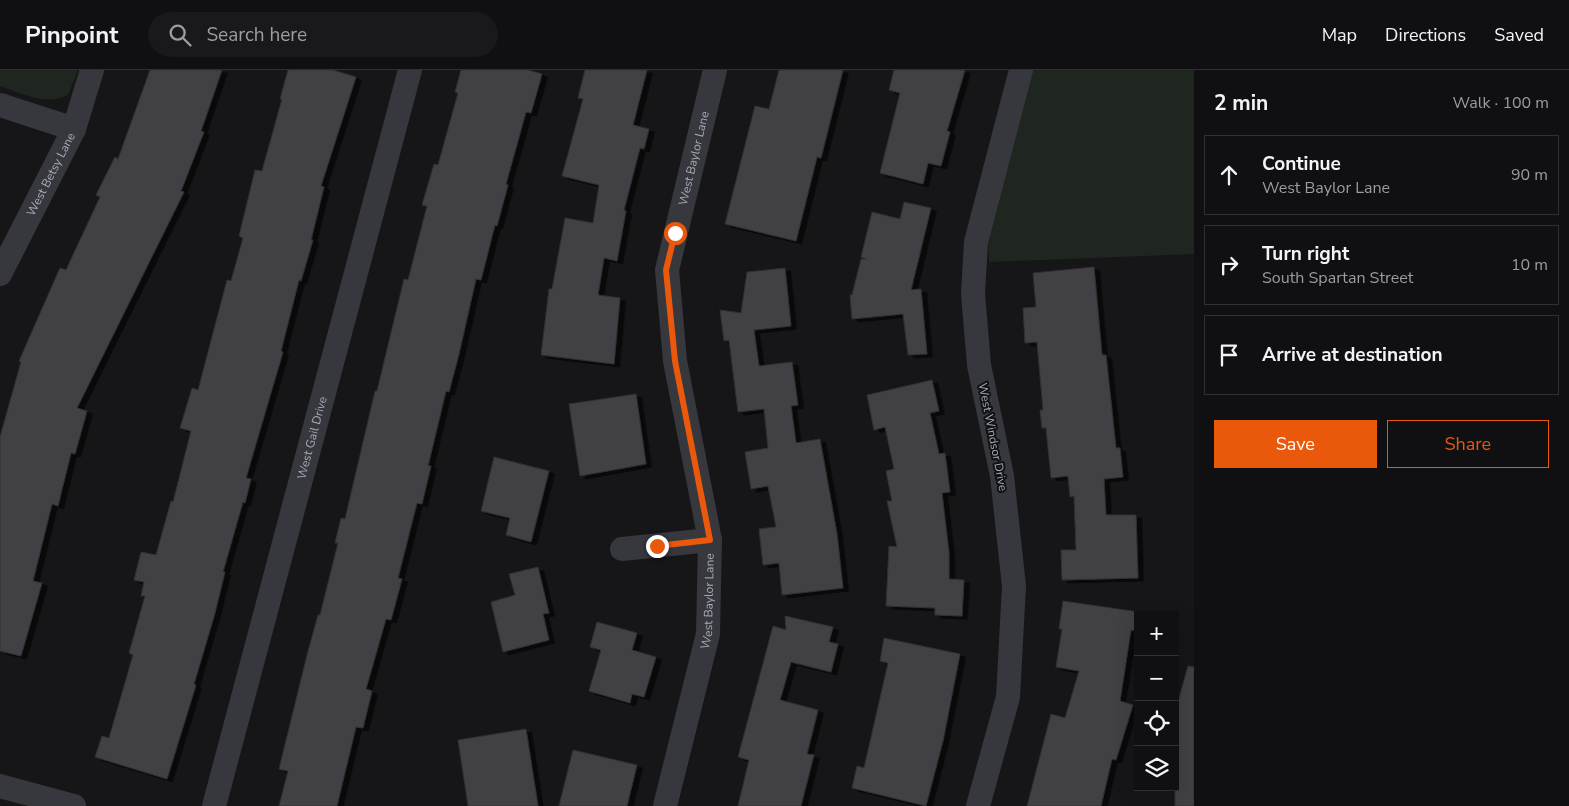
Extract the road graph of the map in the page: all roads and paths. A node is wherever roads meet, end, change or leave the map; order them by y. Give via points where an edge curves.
1 (92, 70) edge
2 (410, 70) edge
3 (715, 70) edge
4 (1021, 70) edge
5 (0, 105) edge
6 (74, 128) junction
7 (0, 274) edge
8 (710, 540) junction
9 (622, 550) dead end
10 (0, 786) edge
11 (61, 804) edge
12 (214, 806) edge
13 (665, 806) edge
14 (978, 806) edge

1 - 6 street, West Betsy Lane
2 - 12 street, West Gail Drive
3 - 8 street, West Baylor Lane via 666,270 675,361
4 - 14 street, West Windsor Drive via 976,242 973,286 979,365 1002,476 1014,586 1008,697
5 - 6 street
6 - 7 street, West Betsy Lane
8 - 9 street
8 - 13 street, West Baylor Lane via 708,634
10 - 11 street

